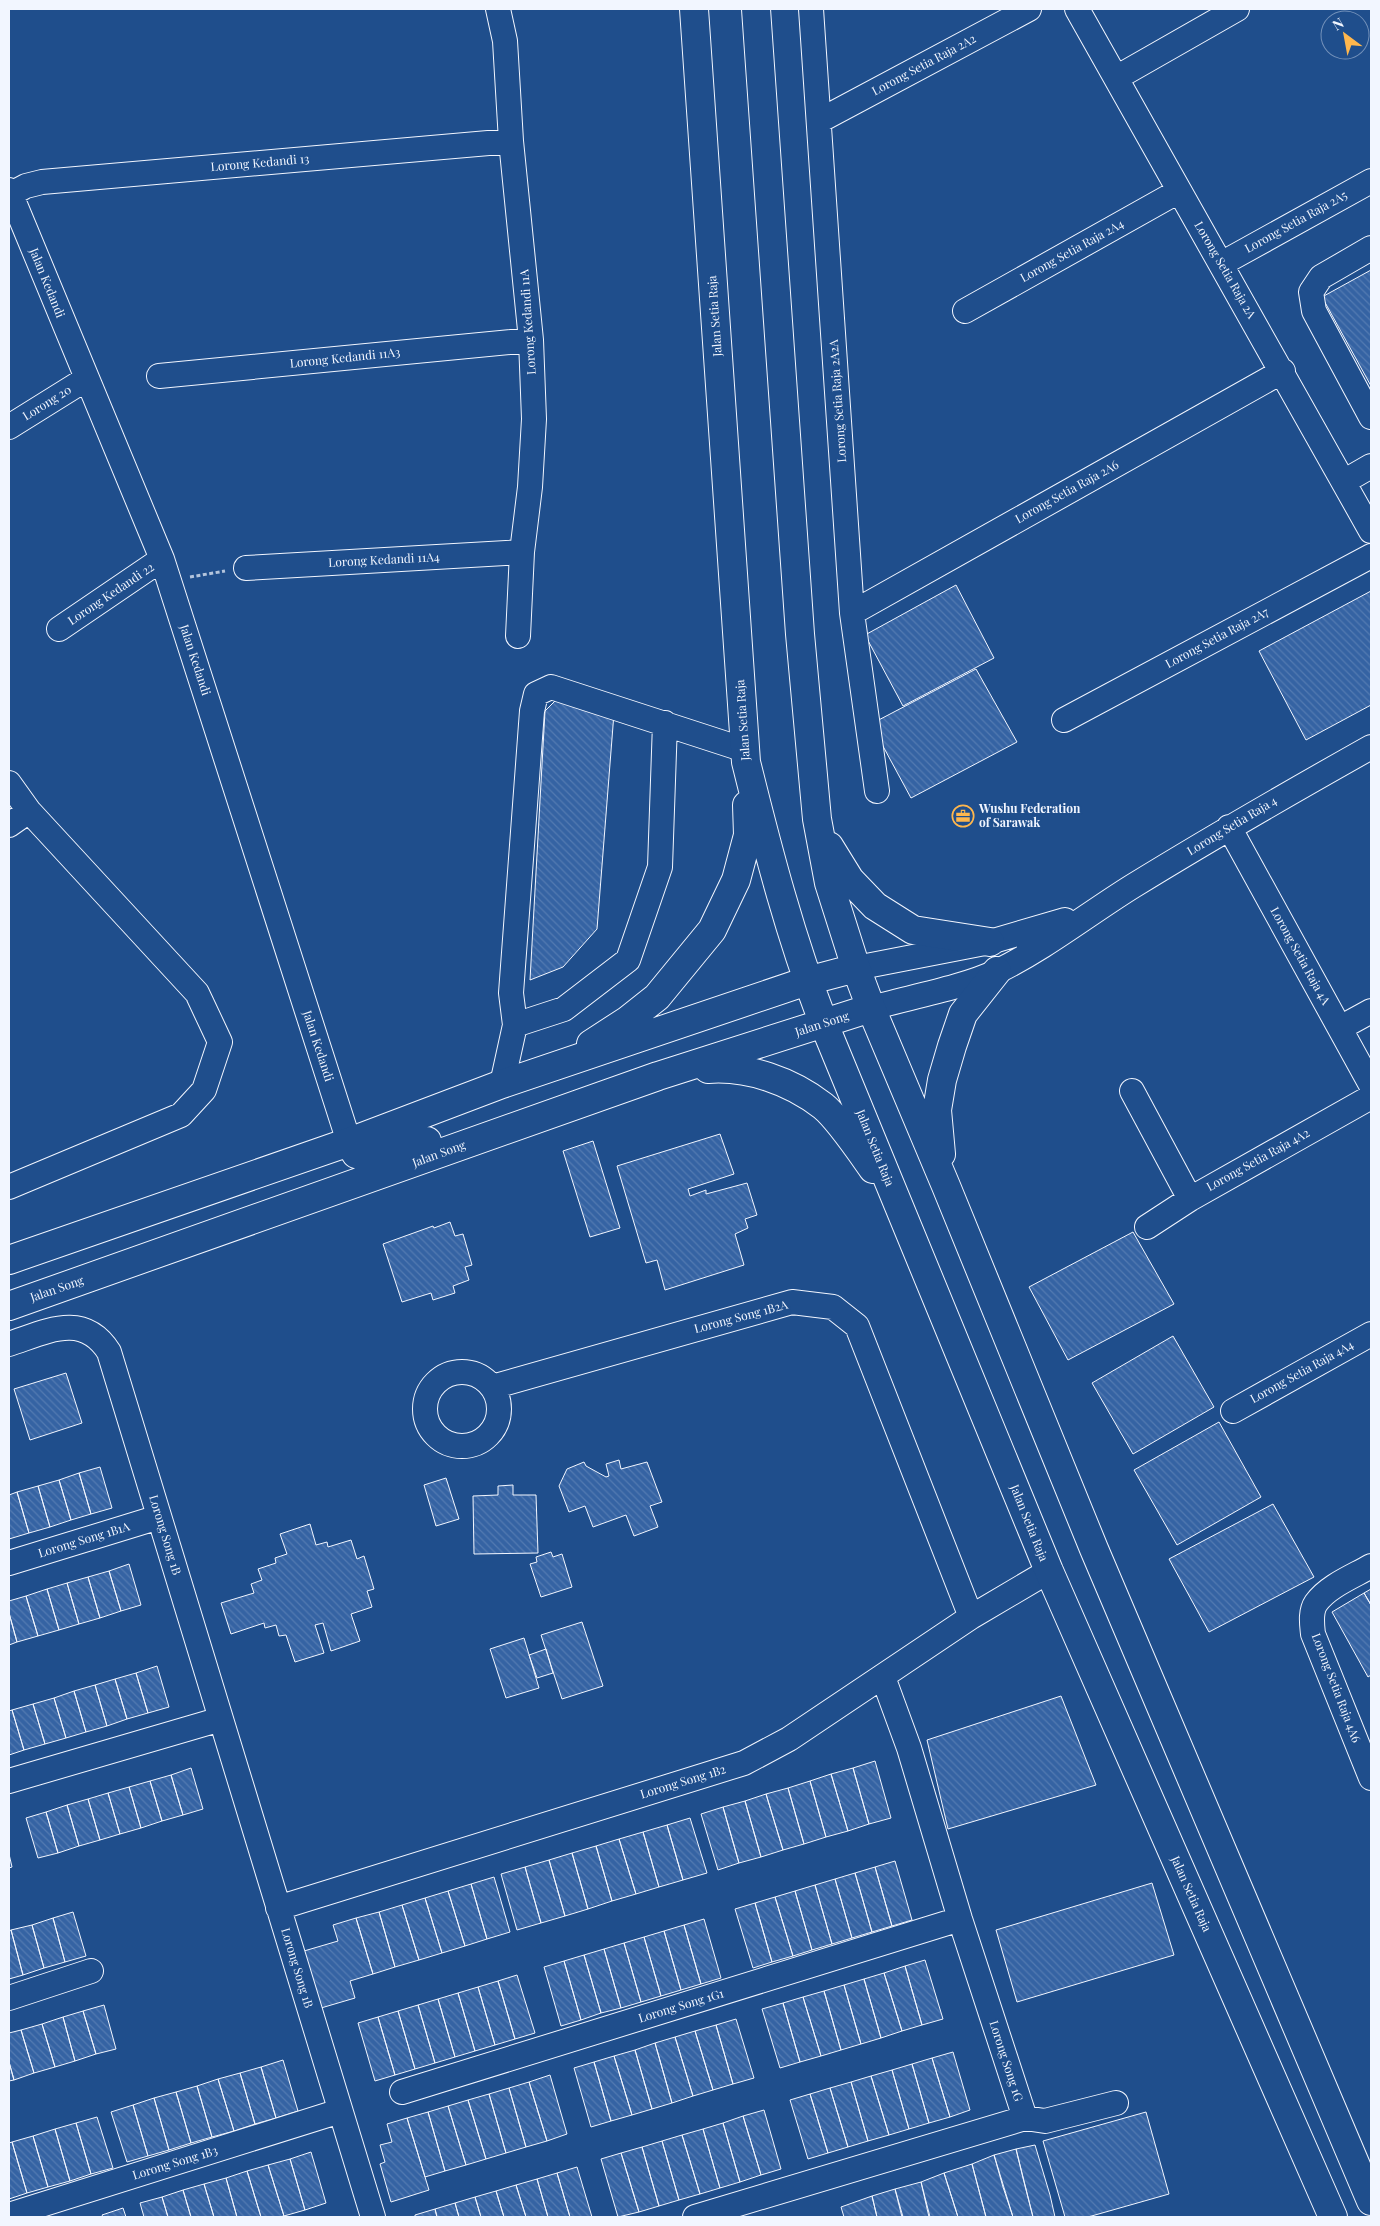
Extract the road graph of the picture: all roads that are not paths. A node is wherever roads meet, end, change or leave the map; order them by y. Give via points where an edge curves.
1 (498, 9) edge
2 (694, 9) edge
3 (756, 9) edge
4 (811, 9) edge
5 (1029, 9) edge
6 (1077, 9) edge
7 (1237, 9) edge
8 (1116, 78) junction
9 (820, 121) junction
10 (511, 141) junction
11 (1371, 181) edge
12 (1180, 191) junction
13 (9, 192) edge
14 (1371, 248) edge
15 (1221, 264) junction
16 (965, 311) dead end
17 (531, 340) junction
18 (1283, 371) junction
19 (159, 376) dead end
20 (86, 379) junction
21 (1371, 417) edge
22 (9, 428) edge
23 (1371, 466) edge
24 (1345, 481) junction
25 (1371, 531) edge
26 (522, 552) junction
27 (1371, 556) edge
28 (162, 559) junction
29 (246, 568) road end
30 (852, 613) junction
31 (59, 628) dead end
32 (518, 636) dead end
33 (1064, 720) dead end
34 (665, 723) junction
35 (1371, 747) edge
36 (745, 756) junction
37 (9, 783) edge
38 (877, 791) dead end
39 (29, 811) junction
40 (817, 819) junction
41 (9, 825) edge
42 (1229, 826) junction
43 (1095, 910) junction
44 (990, 942) junction
45 (856, 968) junction
46 (997, 971) junction
47 (807, 981) junction
48 (871, 1008) junction
49 (1371, 1011) edge
50 (824, 1024) junction
51 (515, 1025) junction
52 (1340, 1028) junction
53 (556, 1066) junction
54 (658, 1076) junction
55 (502, 1084) junction
56 (1371, 1085) edge
57 (1132, 1091) dead end
58 (1371, 1096) edge
59 (529, 1122) junction
60 (349, 1142) junction
61 (946, 1186) junction
62 (9, 1187) edge
63 (1190, 1199) junction
64 (899, 1205) junction
65 (1147, 1227) dead end
66 (9, 1260) edge
67 (9, 1306) edge
68 (1371, 1334) edge
69 (9, 1344) edge
70 (492, 1387) dead end
71 (1233, 1411) dead end
72 (159, 1517) junction
73 (9, 1563) edge
74 (1371, 1566) edge
75 (1049, 1571) junction
76 (971, 1617) junction
77 (883, 1677) junction
78 (221, 1718) junction
79 (1371, 1778) edge
80 (9, 1781) edge
81 (278, 1908) junction
82 (960, 1919) junction
83 (91, 1971) dead end
84 (9, 1998) edge
85 (402, 2092) dead end
86 (1116, 2103) dead end
87 (340, 2111) junction
88 (1025, 2118) junction
89 (1370, 2199) edge
90 (9, 2215) edge
91 (372, 2217) edge
92 (695, 2217) edge
93 (1333, 2217) edge

1 - 10 street, Lorong Kedandi 11A via 504,41
2 - 36 main road, Jalan Setia Raja
3 - 40 main road via 800,634
4 - 9 street, Lorong Setia Raja 2A2A
5 - 9 street, Lorong Setia Raja 2A2
6 - 8 street, Lorong Setia Raja 2A
7 - 8 street
8 - 12 street, Lorong Setia Raja 2A
9 - 30 street, Lorong Setia Raja 2A2A
10 - 13 street, Lorong Kedandi 13 via 42,182
10 - 17 street, Lorong Kedandi 11A
11 - 15 street, Lorong Setia Raja 2A5
12 - 15 street, Lorong Setia Raja 2A
12 - 16 street, Lorong Setia Raja 2A4
13 - 20 street, Jalan Kedandi
14 - 21 street via 1321,277 1311,292 1314,311
15 - 18 street, Lorong Setia Raja 2A
17 - 19 street, Lorong Kedandi 11A3
17 - 26 street, Lorong Kedandi 11A via 533,429
18 - 24 street, Lorong Setia Raja 2A
18 - 30 street, Lorong Setia Raja 2A6
20 - 22 street, Lorong 20
20 - 28 street, Jalan Kedandi
23 - 24 street
24 - 25 street, Lorong Setia Raja 2A
26 - 29 street, Lorong Kedandi 11A4
26 - 32 street, Lorong Kedandi 11A
27 - 33 street, Lorong Setia Raja 2A7
28 - 31 street, Lorong Kedandi 22
28 - 60 street, Jalan Kedandi
30 - 38 street, Lorong Setia Raja 2A2A
34 - 36 street
34 - 51 street via 660,867 628,960 564,1009
34 - 51 street via 551,687 536,694 532,711 511,993
35 - 42 street, Lorong Setia Raja 4
36 - 47 main road, Jalan Setia Raja via 776,883
36 - 53 main road via 748,835 736,880 712,930 657,997 628,1020
37 - 39 street
39 - 41 street
39 - 62 street via 197,993 220,1042 204,1090 181,1115
40 - 44 main road via 850,880 875,906 913,930
40 - 45 main road via 829,883
42 - 43 street, Lorong Setia Raja 4
42 - 52 street, Lorong Setia Raja 4A
43 - 44 street, Lorong Setia Raja 4
43 - 46 street, Lorong Setia Raja 4
44 - 45 street, Lorong Setia Raja 4
45 - 47 main road
45 - 48 main road
46 - 48 street, Lorong Setia Raja 4
46 - 61 main road via 963,1014 942,1080 937,1110
47 - 50 main road, Jalan Setia Raja
47 - 53 main road
48 - 50 main road, Jalan Song
48 - 61 main road
49 - 52 street
50 - 54 main road, Jalan Song
50 - 64 main road, Jalan Setia Raja
51 - 55 street
52 - 56 street, Lorong Setia Raja 4A
53 - 55 main road
54 - 59 main road, Jalan Song
54 - 64 main road via 710,1069 744,1070 785,1083 823,1106
55 - 60 main road
57 - 63 street
58 - 63 street, Lorong Setia Raja 4A2
59 - 60 main road via 449,1135 365,1157 356,1154
59 - 67 main road, Jalan Song
60 - 66 main road
61 - 89 main road via 1094,1549
63 - 65 street, Lorong Setia Raja 4A2
64 - 75 main road, Jalan Setia Raja
68 - 71 street, Lorong Setia Raja 4A4
69 - 72 street, Lorong Song 1B via 63,1326 80,1328 103,1343 109,1352
70 - 76 street, Lorong Song 1B2A via 792,1302 833,1307 858,1326
72 - 73 street, Lorong Song 1B1A
72 - 78 street, Lorong Song 1B
74 - 79 street, Lorong Setia Raja 4A6 via 1326,1593 1316,1604 1312,1616 1313,1634
75 - 76 street, Lorong Song 1B2
75 - 93 main road, Jalan Setia Raja
76 - 77 street, Lorong Song 1B2
77 - 81 street, Lorong Song 1B2 via 789,1739 744,1763
77 - 82 street, Lorong Song 1G via 909,1748
78 - 80 street
78 - 81 street, Lorong Song 1B
81 - 87 street, Lorong Song 1B
82 - 85 street, Lorong Song 1G1
82 - 88 street, Lorong Song 1G
83 - 84 street
86 - 88 street via 1046,2121
87 - 90 street, Lorong Song 1B3
87 - 91 street, Lorong Song 1B
88 - 92 street, Lorong Song 1G

